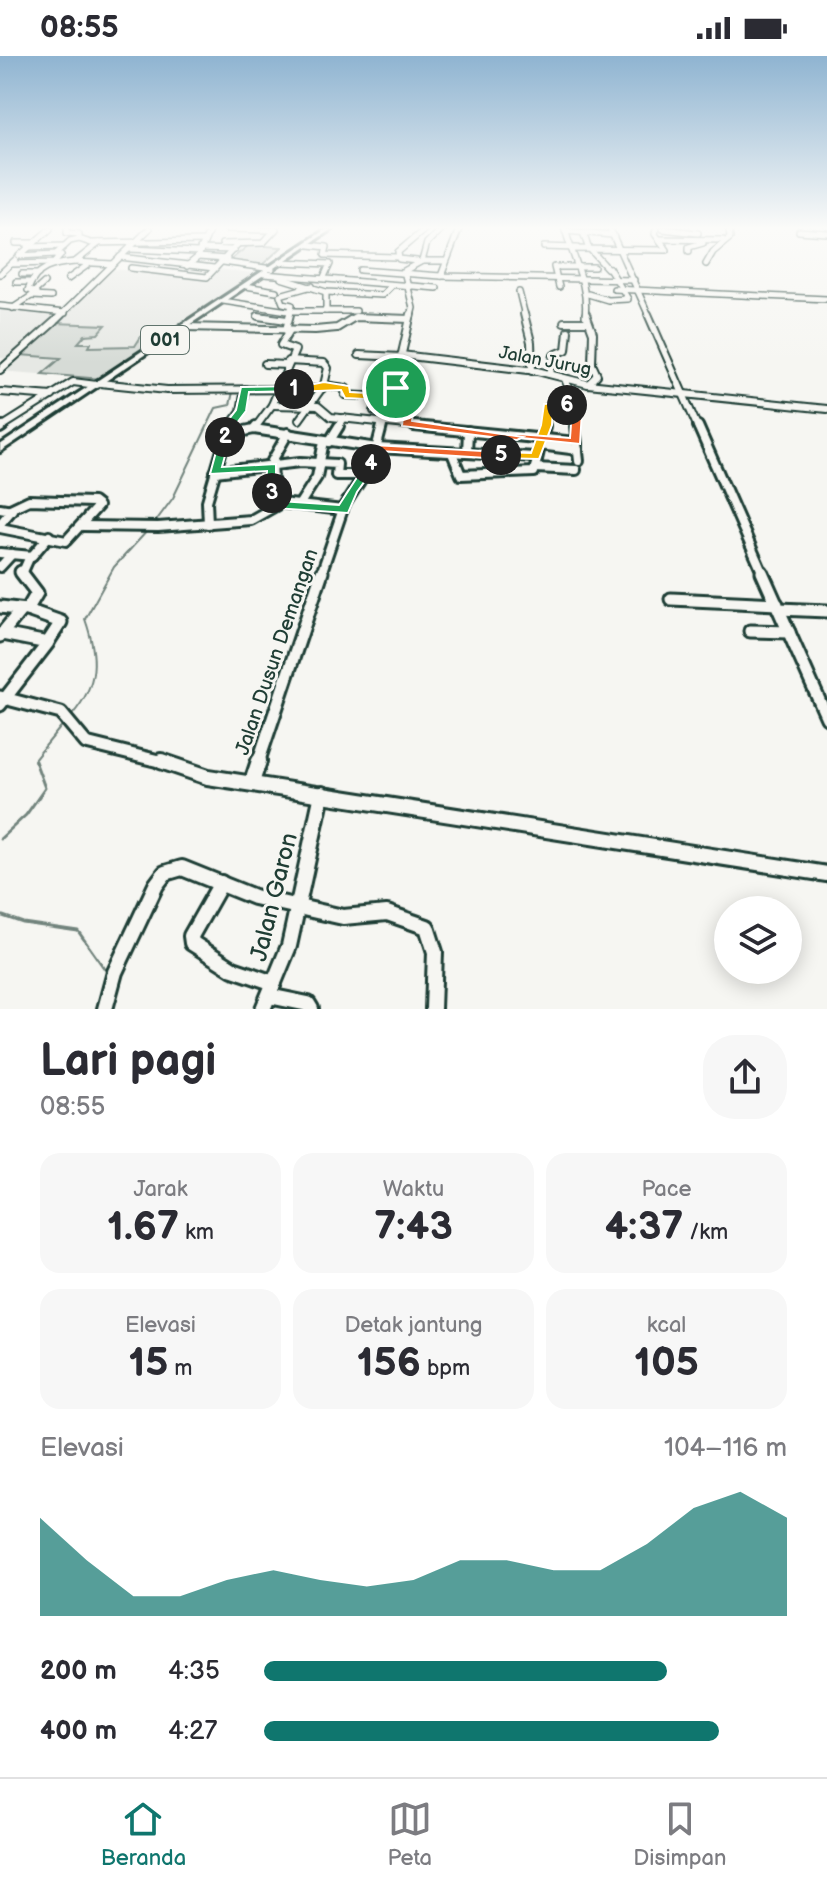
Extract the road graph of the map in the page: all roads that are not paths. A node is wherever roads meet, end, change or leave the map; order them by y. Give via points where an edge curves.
1 (76, 273) edge
2 (104, 273) edge
3 (177, 273) edge
4 (210, 273) edge
5 (259, 273) edge
6 (273, 273) edge
7 (326, 273) edge
8 (357, 273) edge
9 (368, 273) edge
10 (400, 273) edge
11 (556, 273) edge
12 (579, 273) edge
13 (612, 273) edge
14 (630, 273) edge
15 (22, 274) dead end
16 (38, 274) joint
17 (404, 275) junction
18 (278, 276) junction
19 (441, 276) joint
20 (324, 277) junction
21 (68, 279) dead end
22 (557, 279) junction
23 (582, 279) junction
24 (617, 279) junction
25 (350, 280) junction
26 (634, 280) junction
27 (16, 282) dead end
28 (31, 282) junction
29 (363, 282) junction
30 (44, 283) dead end
31 (246, 286) junction
32 (312, 286) junction
33 (391, 286) junction
34 (407, 287) junction
35 (559, 287) dead end
36 (437, 288) dead end
37 (624, 288) junction
38 (614, 289) dead end
39 (638, 289) junction
40 (304, 290) junction
41 (276, 291) dead end
42 (326, 292) junction
43 (519, 292) dead end
44 (359, 294) junction
45 (588, 294) junction
46 (32, 295) junction
47 (11, 297) dead end
48 (51, 297) dead end
49 (628, 299) junction
50 (643, 299) junction
51 (827, 299) edge
52 (223, 301) junction
53 (0, 306) edge
54 (13, 308) junction
55 (291, 308) junction
56 (324, 311) junction
57 (65, 313) junction
58 (356, 314) junction
59 (258, 316) dead end
60 (410, 316) junction
61 (287, 320) junction
62 (564, 322) dead end
63 (588, 322) junction
64 (185, 327) junction
65 (288, 330) junction
66 (315, 330) junction
67 (568, 331) dead end
68 (296, 349) junction
69 (359, 355) dead end
70 (304, 356) dead end
71 (401, 356) junction
72 (287, 363) junction
73 (265, 364) dead end
74 (0, 370) edge
75 (532, 371) junction
76 (550, 374) junction
77 (565, 379) junction
78 (98, 384) junction
79 (588, 384) junction
80 (323, 387) junction
81 (394, 388) junction
82 (237, 389) junction
83 (277, 389) junction
84 (1, 392) edge
85 (684, 395) junction
86 (52, 396) junction
87 (378, 397) junction
88 (574, 401) junction
89 (272, 405) junction
90 (311, 406) junction
91 (827, 409) edge
92 (374, 411) junction
93 (407, 414) junction
94 (344, 418) junction
95 (299, 420) dead end
96 (371, 422) junction
97 (383, 423) junction
98 (406, 423) junction
99 (0, 428) edge
100 (254, 429) junction
101 (468, 431) junction
102 (288, 433) junction
103 (226, 435) junction
104 (327, 441) junction
105 (4, 442) edge
106 (541, 442) junction
107 (577, 446) junction
108 (377, 448) junction
109 (0, 449) edge
110 (452, 453) junction
111 (467, 453) junction
112 (535, 457) junction
113 (320, 463) junction
114 (272, 467) junction
115 (535, 468) junction
116 (215, 472) junction
117 (362, 475) junction
118 (274, 504) junction
119 (299, 505) junction
120 (5, 508) edge
121 (343, 510) junction
122 (208, 524) junction
123 (0, 526) edge
124 (83, 526) junction
125 (49, 536) junction
126 (0, 553) edge
127 (12, 554) junction
128 (30, 556) junction
129 (0, 567) edge
130 (671, 599) dead end
131 (0, 607) edge
132 (778, 607) junction
133 (24, 610) junction
134 (827, 611) edge
135 (750, 631) dead end
136 (789, 632) junction
137 (1, 635) edge
138 (48, 642) junction
139 (2, 700) edge
140 (827, 718) edge
141 (252, 782) junction
142 (322, 794) junction
143 (827, 874) edge
144 (221, 883) junction
145 (298, 907) junction
146 (269, 996) edge
147 (105, 1009) edge
148 (311, 1009) edge
149 (433, 1009) edge

1 - 21 street
2 - 57 street
3 - 4 street
5 - 31 main road, 001
6 - 18 street
7 - 20 street
8 - 25 street
9 - 29 street
10 - 17 street
11 - 22 street
12 - 23 street
13 - 24 street
14 - 26 street
15 - 16 street
16 - 28 street
17 - 19 street
17 - 34 street
18 - 20 street
18 - 32 street
19 - 22 street
20 - 25 street
22 - 23 street
22 - 35 street
23 - 24 street
23 - 45 street
24 - 26 street
24 - 37 street
25 - 29 street
26 - 39 street
27 - 28 street
28 - 46 street via 27,290
29 - 33 street
29 - 44 street
30 - 46 street
31 - 41 street
31 - 52 main road, 001
32 - 40 street
32 - 42 street
33 - 34 street
33 - 44 street via 384,294
34 - 36 street
34 - 60 street
37 - 38 street
37 - 39 street
37 - 49 street
39 - 50 street
39 - 51 street
40 - 55 street
40 - 55 street via 281,293 282,303
42 - 44 street
42 - 56 street
43 - 75 street
44 - 58 street
45 - 49 street
45 - 63 street
46 - 47 street
46 - 48 street
46 - 54 street
49 - 50 street
50 - 85 street
52 - 55 street
52 - 64 main road, 001
53 - 54 street
54 - 57 street
55 - 56 street
55 - 61 street
56 - 58 street
56 - 66 street
57 - 74 street
58 - 60 street
58 - 66 street via 337,328
59 - 61 street
60 - 71 street
61 - 65 street
62 - 63 street
63 - 79 street via 597,375
64 - 65 street
64 - 78 main road, 001
65 - 66 street
65 - 68 street via 281,345
67 - 76 street via 566,350 554,355
68 - 70 street
68 - 72 street
69 - 71 street, Jalan Jurug
71 - 75 street, Jalan Jurug
71 - 81 street
72 - 73 street
72 - 80 street via 327,365
72 - 83 street
75 - 76 street, Jalan Jurug
76 - 77 street, Jalan Jurug
77 - 79 street, Jalan Jurug
77 - 88 street
78 - 82 street
78 - 86 street via 75,382
78 - 105 main road, 001
79 - 85 street, Jalan Jurug
80 - 83 street
80 - 87 street
80 - 90 street
81 - 87 street
81 - 93 street via 411,392
82 - 83 street
82 - 103 street via 241,411
83 - 89 street
84 - 86 street
85 - 91 street, Jalan Jurug
85 - 132 street
86 - 99 street
87 - 92 street
88 - 106 street via 548,407
88 - 107 street
89 - 90 street
89 - 100 street
90 - 94 street
90 - 95 street
92 - 93 street
92 - 96 street
93 - 98 street
94 - 96 street
94 - 104 street
96 - 97 street
97 - 98 street
97 - 108 street, Jalan Dusun Demangan
98 - 101 street
100 - 102 street
100 - 103 street
101 - 106 street
101 - 111 street
102 - 104 street
102 - 114 street
103 - 116 street
104 - 108 street
104 - 113 street
105 - 109 main road, 001
106 - 107 street
106 - 112 street
107 - 115 street via 577,466
108 - 110 street
108 - 117 street, Jalan Dusun Demangan
110 - 111 street
110 - 115 street via 461,475 533,473
111 - 112 street
112 - 115 street
113 - 114 street
113 - 117 street via 337,464 338,475
113 - 119 street
114 - 116 street
114 - 118 street
116 - 122 street
117 - 121 street, Jalan Dusun Demangan
118 - 119 street
118 - 122 street via 257,519
119 - 121 street
120 - 123 street
120 - 124 street via 29,500 97,503
121 - 141 street, Jalan Dusun Demangan
122 - 124 street
123 - 125 street
124 - 125 street via 68,540
125 - 128 street
126 - 127 street
127 - 128 street
127 - 129 street
128 - 133 street via 21,572 37,593
130 - 132 street
131 - 133 street
132 - 134 street
132 - 136 street
133 - 137 street
133 - 138 street via 62,623
135 - 136 street
136 - 140 street
137 - 138 street
138 - 139 street
139 - 141 street via 65,716 86,743 198,775
141 - 142 street
142 - 143 street
142 - 145 street, Jalan Garon
144 - 145 street
144 - 146 street via 192,943
144 - 147 street via 190,869 165,873 112,979
145 - 146 street, Jalan Garon
145 - 149 street via 343,917 387,913 427,927 435,952
146 - 148 street

